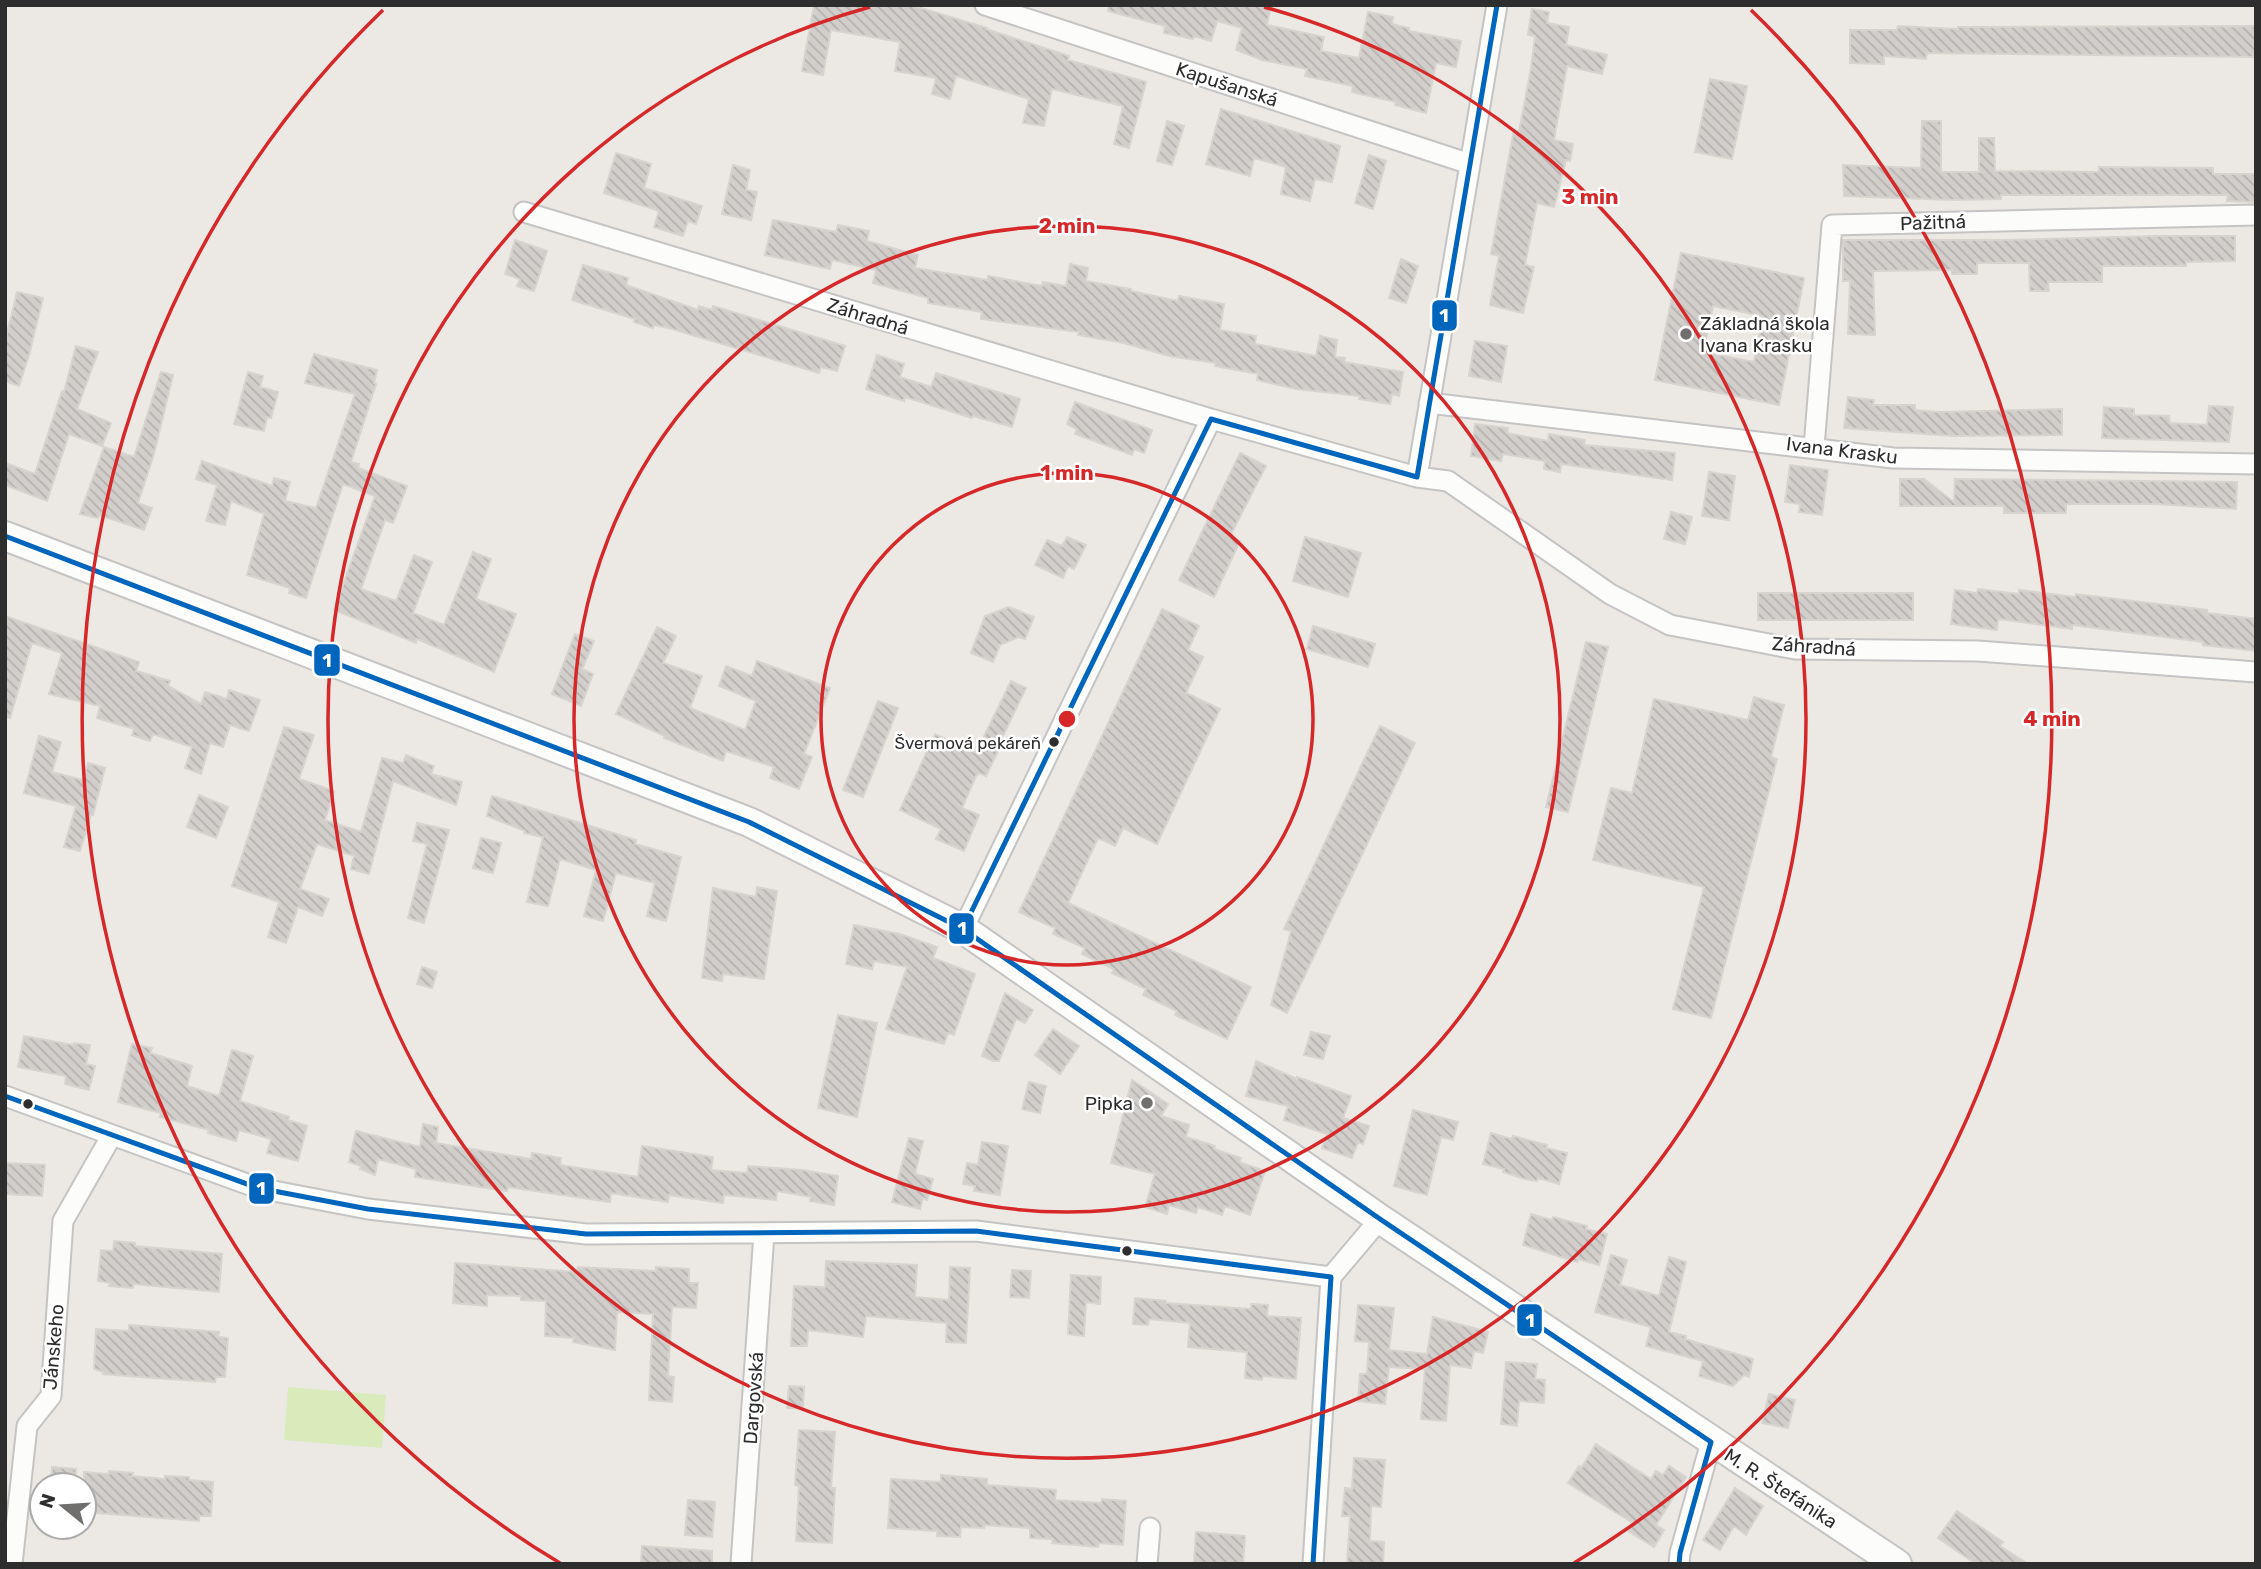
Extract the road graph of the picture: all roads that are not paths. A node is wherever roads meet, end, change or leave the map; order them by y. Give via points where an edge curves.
1 (985, 5) edge
2 (1497, 5) edge
3 (1470, 164) junction
4 (524, 212) dead end
5 (2256, 215) edge
6 (1429, 403) junction
7 (1211, 419) junction
8 (1814, 447) junction
9 (2256, 464) edge
10 (1417, 477) junction
11 (5, 536) edge
12 (2256, 672) edge
13 (963, 929) junction
14 (5, 1096) edge
15 (112, 1135) junction
16 (1380, 1219) junction
17 (764, 1233) junction
18 (1331, 1277) junction
19 (1711, 1442) junction
20 (1150, 1528) dead end
21 (12, 1564) edge
22 (741, 1564) edge
23 (1147, 1564) edge
24 (1313, 1564) edge
25 (1679, 1564) edge
26 (1896, 1564) edge

1 - 3 street, Kapušanská
2 - 3 street
3 - 6 street
4 - 7 street, Záhradná
5 - 8 street, Pažitná via 1832,225
6 - 8 street, Ivana Krasku
6 - 10 street
7 - 10 street, Záhradná
7 - 13 street
8 - 9 street, Ivana Krasku via 1893,458
10 - 12 street, Záhradná via 1448,481 1610,594 1670,625 1795,649 1979,650
11 - 13 street, M. R. Štefánika via 750,822
13 - 16 street, M. R. Štefánika
14 - 15 street
15 - 17 street via 258,1188 368,1209 586,1234
15 - 21 street, Jánskeho via 63,1221 51,1396 27,1426
16 - 18 street
16 - 19 street, M. R. Štefánika
17 - 18 street via 976,1231
17 - 22 street, Dargovská
18 - 24 street
19 - 25 street
19 - 26 street, M. R. Štefánika
20 - 23 street

